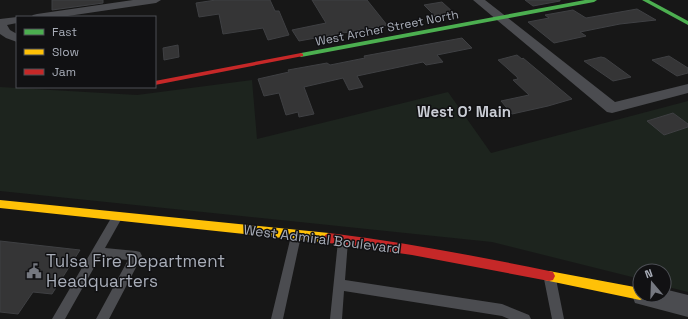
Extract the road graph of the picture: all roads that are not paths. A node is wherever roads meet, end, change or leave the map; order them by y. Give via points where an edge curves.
1 (156, 0) edge
2 (478, 0) edge
3 (594, 0) edge
4 (645, 0) edge
5 (136, 1) edge
6 (42, 16) edge
7 (500, 18) junction
8 (16, 20) edge
9 (0, 22) edge
10 (688, 23) edge
11 (16, 38) edge
12 (156, 83) edge
13 (688, 88) edge
14 (0, 204) edge
15 (118, 216) junction
16 (296, 234) junction
17 (343, 240) junction
18 (97, 252) junction
19 (549, 275) junction
20 (339, 285) junction
21 (632, 293) edge
22 (672, 302) edge
23 (688, 306) edge
24 (58, 319) edge
25 (102, 319) edge
26 (277, 319) edge
27 (336, 319) edge
28 (525, 319) edge
29 (558, 319) edge

1 - 5 street
2 - 7 street
3 - 7 street, West Archer Street North
4 - 10 street
5 - 6 street
7 - 12 street, West Archer Street North
7 - 13 street via 612,108
8 - 9 street
9 - 11 street via 4,34
14 - 15 street, West Admiral Boulevard
15 - 16 street, West Admiral Boulevard
15 - 18 lane
16 - 17 street, West Admiral Boulevard
16 - 26 lane
17 - 19 street, West Admiral Boulevard
17 - 20 lane
18 - 24 lane
18 - 25 lane via 136,256
19 - 21 street, West Admiral Boulevard
19 - 29 lane
20 - 27 lane
20 - 28 lane via 502,310
22 - 23 street, West Admiral Boulevard

